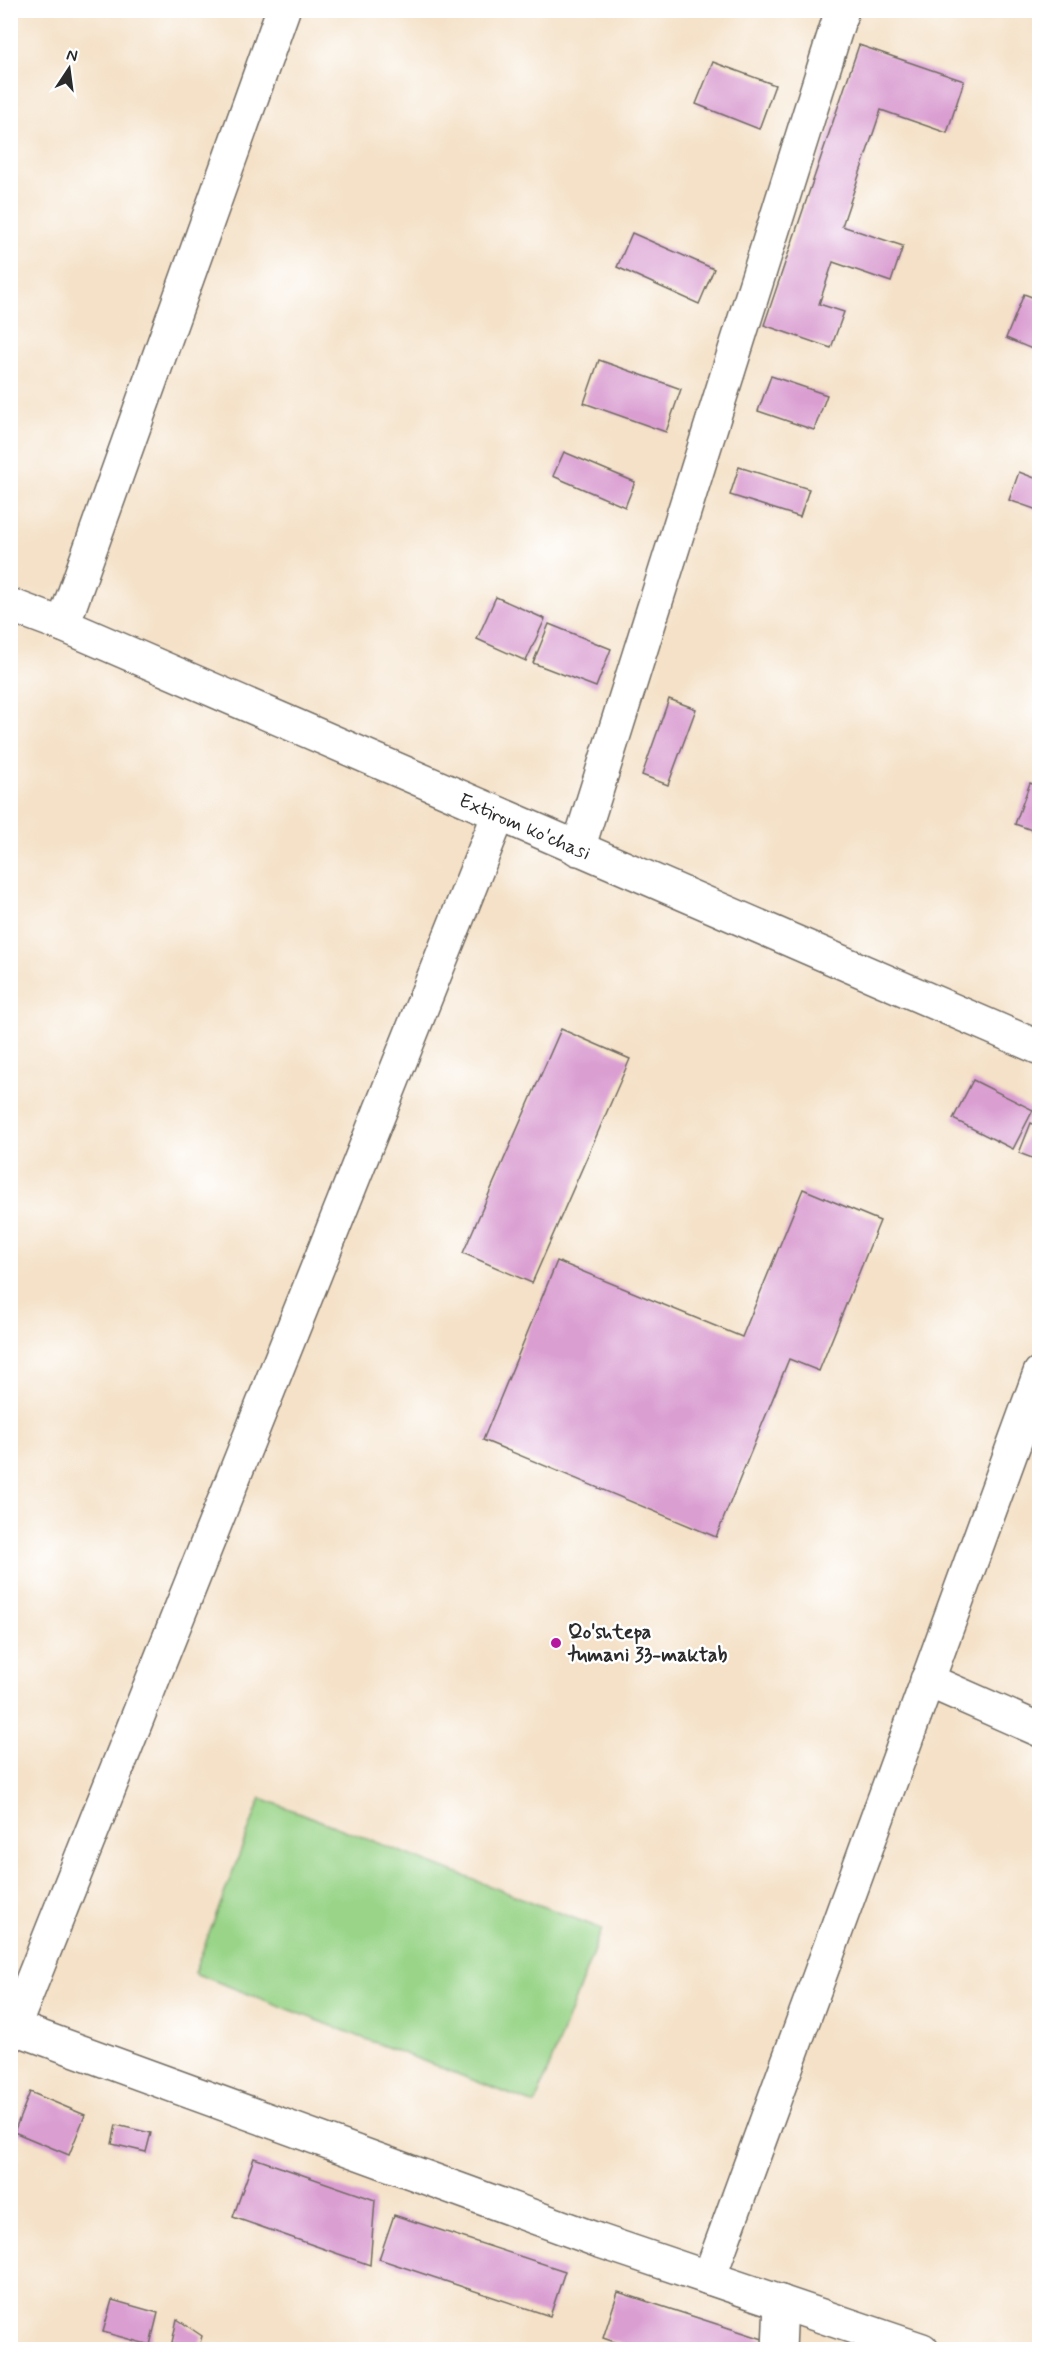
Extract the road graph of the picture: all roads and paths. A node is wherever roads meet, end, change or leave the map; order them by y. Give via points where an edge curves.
1 (283, 10) edge
2 (842, 10) edge
3 (10, 605) edge
4 (63, 625) junction
5 (499, 814) junction
6 (578, 849) junction
7 (1040, 1048) edge
8 (1040, 1372) edge
9 (927, 1680) junction
10 (1040, 1730) edge
11 (12, 2030) edge
12 (709, 2278) junction
13 (781, 2302) junction
14 (779, 2349) edge
15 (922, 2349) edge

1 - 4 street
2 - 6 street
3 - 4 street, Extirom ko'chasi
4 - 5 street, Extirom ko'chasi
5 - 6 street, Extirom ko'chasi
5 - 11 street
6 - 7 street, Extirom ko'chasi
8 - 9 street
9 - 10 street
9 - 12 street
11 - 12 street
12 - 13 street
13 - 14 street
13 - 15 street

